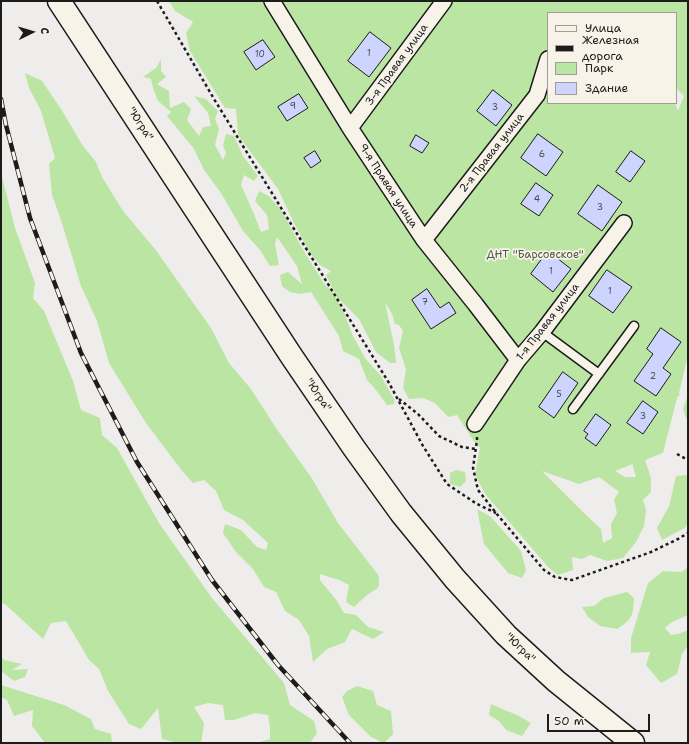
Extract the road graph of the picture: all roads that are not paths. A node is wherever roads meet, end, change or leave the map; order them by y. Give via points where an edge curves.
1 (59, 1) edge
2 (272, 1) edge
3 (444, 1) edge
4 (547, 62) edge
5 (350, 128) junction
6 (624, 222) dead end
7 (424, 240) junction
8 (634, 326) dead end
9 (542, 332) junction
10 (518, 360) junction
11 (599, 374) junction
12 (573, 409) dead end
13 (474, 424) road end
14 (633, 743) edge

1 - 14 highway, "Югра" via 292,357 401,514 506,635 556,682
2 - 5 street, 9-я Правая улица
3 - 5 street, 3-я Правая улица
4 - 7 street, 2-я Правая улица via 537,95
5 - 7 street, 9-я Правая улица
6 - 9 street, 1-я Правая улица
7 - 10 street, 9-я Правая улица
8 - 11 lane
9 - 10 street, 1-я Правая улица
9 - 11 lane
10 - 13 street, 1-я Правая улица
11 - 12 lane

